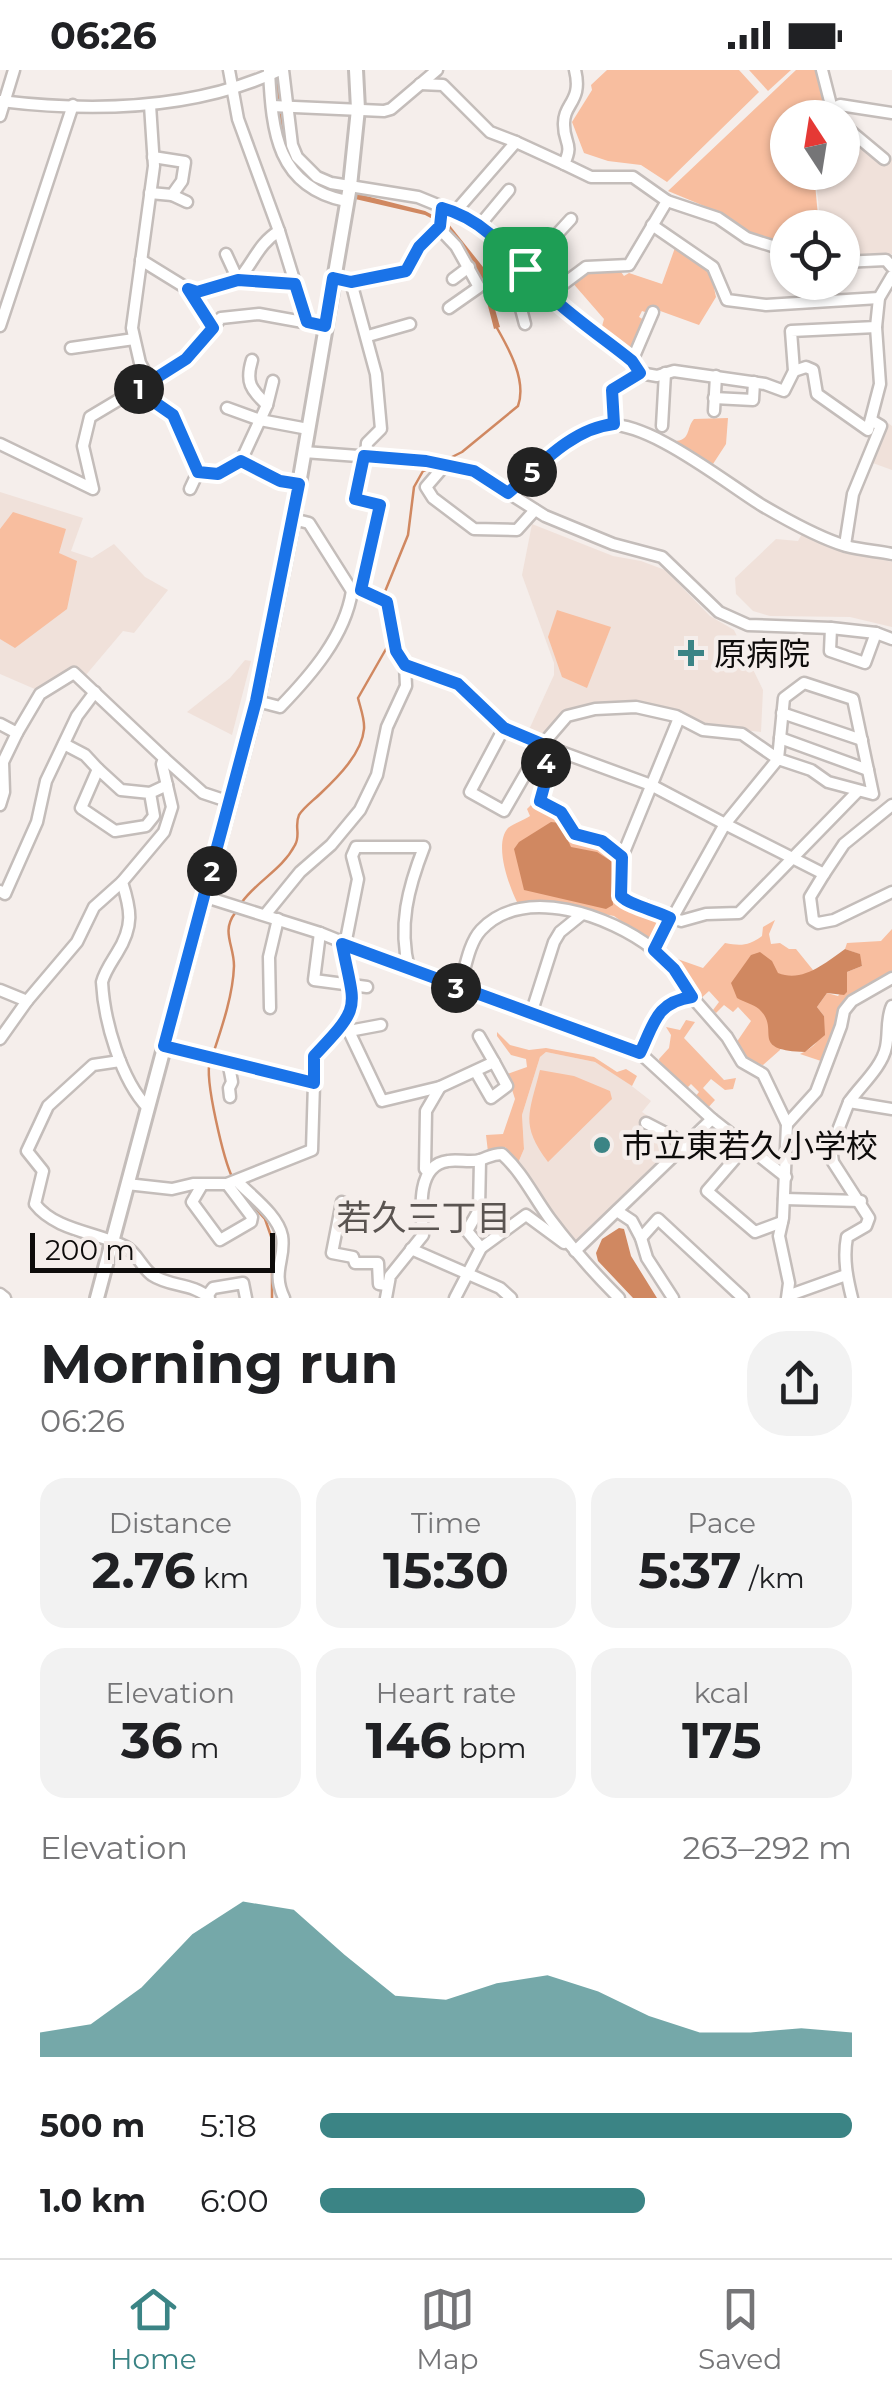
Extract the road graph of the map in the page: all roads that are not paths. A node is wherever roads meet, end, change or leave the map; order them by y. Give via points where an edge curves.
1 (14, 70) edge
2 (230, 70) edge
3 (356, 70) edge
4 (436, 70) edge
5 (576, 70) edge
6 (822, 70) edge
7 (275, 72) edge
8 (420, 84) junction
9 (232, 88) junction
10 (830, 100) edge
11 (2, 101) edge
12 (73, 105) junction
13 (150, 105) junction
14 (272, 106) junction
15 (286, 107) junction
16 (860, 108) edge
17 (358, 109) junction
18 (892, 114) edge
19 (0, 116) edge
20 (860, 139) edge
21 (516, 142) junction
22 (154, 157) junction
23 (884, 158) dead end
24 (564, 164) junction
25 (350, 186) junction
26 (510, 190) dead end
27 (150, 194) junction
28 (172, 195) junction
29 (346, 201) junction
30 (667, 201) junction
31 (186, 202) dead end
32 (442, 208) junction
33 (455, 212) junction
34 (571, 219) dead end
35 (652, 225) junction
36 (439, 226) junction
37 (479, 226) junction
38 (279, 231) junction
39 (770, 245) edge
40 (505, 246) junction
41 (226, 254) dead end
42 (141, 260) junction
43 (860, 261) edge
44 (892, 267) edge
45 (469, 268) junction
46 (525, 269) junction
47 (892, 276) edge
48 (333, 278) junction
49 (453, 279) dead end
50 (238, 280) junction
51 (351, 282) junction
52 (295, 284) junction
53 (188, 289) junction
54 (6, 293) edge
55 (550, 294) junction
56 (879, 298) junction
57 (449, 308) dead end
58 (652, 312) dead end
59 (307, 322) junction
60 (410, 324) dead end
61 (525, 324) dead end
62 (0, 326) edge
63 (325, 326) junction
64 (213, 328) junction
65 (876, 328) junction
66 (368, 336) junction
67 (134, 339) junction
68 (70, 348) dead end
69 (252, 360) dead end
70 (632, 361) junction
71 (892, 365) edge
72 (794, 371) junction
73 (640, 373) junction
74 (665, 373) junction
75 (716, 376) junction
76 (150, 381) junction
77 (273, 381) dead end
78 (754, 382) junction
79 (880, 384) junction
80 (137, 390) junction
81 (714, 398) junction
82 (267, 405) junction
83 (227, 408) dead end
84 (714, 410) dead end
85 (260, 420) junction
86 (871, 420) junction
87 (614, 424) junction
88 (662, 426) dead end
89 (308, 429) junction
90 (0, 444) edge
91 (304, 452) junction
92 (365, 456) junction
93 (241, 461) junction
94 (445, 465) junction
95 (198, 472) junction
96 (299, 484) junction
97 (190, 489) dead end
98 (508, 493) junction
99 (534, 510) junction
100 (293, 520) junction
101 (845, 546) junction
102 (892, 554) edge
103 (356, 591) junction
104 (831, 628) junction
105 (876, 633) junction
106 (892, 639) edge
107 (405, 665) junction
108 (95, 692) junction
109 (256, 701) junction
110 (782, 713) junction
111 (680, 718) junction
112 (0, 724) edge
113 (504, 728) junction
114 (18, 733) junction
115 (780, 738) junction
116 (862, 740) junction
117 (64, 744) junction
118 (542, 744) junction
119 (164, 758) junction
120 (778, 759) junction
121 (98, 769) junction
122 (868, 770) junction
123 (167, 785) junction
124 (651, 785) junction
125 (2, 791) edge
126 (857, 792) junction
127 (150, 793) junction
128 (874, 794) junction
129 (230, 802) junction
130 (892, 803) edge
131 (0, 805) edge
132 (352, 820) junction
133 (725, 824) junction
134 (356, 847) junction
135 (622, 857) junction
136 (793, 858) junction
137 (824, 874) junction
138 (122, 882) junction
139 (0, 891) edge
140 (892, 892) edge
141 (206, 897) junction
142 (581, 914) junction
143 (265, 915) junction
144 (670, 918) junction
145 (278, 919) junction
146 (320, 934) junction
147 (343, 944) junction
148 (654, 950) junction
149 (408, 969) junction
150 (892, 978) edge
151 (350, 984) junction
152 (367, 987) dead end
153 (459, 989) junction
154 (0, 990) edge
155 (692, 997) junction
156 (27, 1001) junction
157 (892, 1006) edge
158 (270, 1008) dead end
159 (531, 1014) junction
160 (382, 1025) dead end
161 (347, 1027) junction
162 (479, 1036) dead end
163 (0, 1040) edge
164 (164, 1046) junction
165 (640, 1053) junction
166 (217, 1058) junction
167 (120, 1061) junction
168 (494, 1062) junction
169 (476, 1072) junction
170 (314, 1083) junction
171 (440, 1087) junction
172 (230, 1097) dead end
173 (850, 1102) junction
174 (148, 1108) junction
175 (892, 1109) edge
176 (712, 1120) junction
177 (646, 1123) dead end
178 (787, 1124) junction
179 (746, 1146) junction
180 (684, 1148) junction
181 (480, 1160) junction
182 (428, 1171) junction
183 (786, 1178) junction
184 (232, 1183) junction
185 (128, 1184) junction
186 (202, 1184) junction
187 (784, 1198) junction
188 (861, 1201) junction
189 (342, 1202) dead end
190 (617, 1211) junction
191 (782, 1222) junction
192 (641, 1238) junction
193 (112, 1243) junction
194 (410, 1248) junction
195 (481, 1248) junction
196 (575, 1252) junction
197 (465, 1275) junction
198 (846, 1275) junction
199 (386, 1292) edge
200 (208, 1297) edge
201 (788, 1297) edge
202 (97, 1298) edge
203 (246, 1298) edge
204 (284, 1298) edge
205 (455, 1298) edge
206 (510, 1298) edge
207 (619, 1298) edge
208 (674, 1298) edge
209 (743, 1298) edge
210 (852, 1298) edge

1 - 11 street
2 - 9 street
3 - 17 main road
4 - 8 street
5 - 24 street via 578,94 564,124 570,150
6 - 10 street
7 - 9 street
7 - 14 street
7 - 15 street
8 - 17 street via 391,108
8 - 21 street via 442,85 490,132
9 - 13 street
9 - 38 street
11 - 12 street
11 - 19 street
12 - 13 street
12 - 54 street
13 - 22 street
14 - 15 street
14 - 29 street via 280,148 298,179 319,195
15 - 17 street
15 - 25 street via 297,157 324,182
16 - 18 street
17 - 25 main road
20 - 23 street
21 - 24 street
21 - 33 street
22 - 27 street
22 - 28 street via 185,162
24 - 30 street via 591,177 633,177
25 - 29 main road
25 - 32 street via 418,197
26 - 37 street
27 - 28 street
27 - 42 street
28 - 31 street
29 - 48 main road
30 - 35 street
30 - 39 street
32 - 33 street
32 - 36 street
33 - 37 street
34 - 46 street
35 - 55 street via 629,265 586,267
35 - 56 street via 713,267 727,300 766,305
36 - 45 street
36 - 51 street via 406,271
37 - 40 street
38 - 50 street via 264,240
38 - 52 street
40 - 46 street
40 - 61 street
41 - 50 street
42 - 53 street
42 - 67 street
43 - 44 street via 886,260
45 - 49 street
45 - 57 street via 480,287
46 - 55 street
47 - 56 street
48 - 51 street
48 - 63 main road
50 - 52 street
50 - 53 street
51 - 66 street
52 - 59 street
53 - 64 street
54 - 62 street
55 - 70 street
56 - 65 street
58 - 70 street
59 - 63 street
59 - 64 street via 259,314 221,318
60 - 66 street
63 - 89 main road
64 - 76 street via 186,359
65 - 72 street via 791,331
65 - 79 street
66 - 92 street via 381,428 366,443
67 - 68 street
67 - 76 street
69 - 82 street via 250,389
70 - 73 street
71 - 79 street
72 - 78 street via 784,391
72 - 86 street via 813,370 818,394 868,430
73 - 74 street
73 - 87 street via 612,390
74 - 75 street
74 - 88 street
75 - 78 street
75 - 81 street
76 - 80 street
77 - 82 street
78 - 81 street via 753,400
79 - 86 street
80 - 90 street via 90,417 82,446 92,489
80 - 95 street via 173,415
81 - 84 street
82 - 85 street
83 - 85 street
85 - 89 street
85 - 93 street
86 - 101 street via 882,426 853,494
87 - 98 street via 576,436
87 - 101 street via 629,426 764,507
89 - 91 main road
91 - 92 street
91 - 96 main road
92 - 94 street
92 - 103 street via 355,499 380,505
93 - 95 street via 218,474
93 - 96 street
94 - 98 street via 474,471
94 - 99 street via 426,488 474,529 517,530
95 - 97 street
96 - 100 main road
98 - 99 street
99 - 104 street via 612,544 662,557 719,612 748,626
100 - 103 street via 308,522
100 - 109 main road
101 - 102 street
103 - 107 street via 382,600
103 - 109 street via 304,683 280,707
104 - 105 street
104 - 105 street via 830,651 865,663
105 - 106 street
107 - 113 street via 458,684
107 - 132 street via 406,686 376,775
108 - 114 street via 74,672 40,694
108 - 117 street
108 - 119 street
109 - 129 main road
110 - 115 street
110 - 116 street
110 - 116 street via 784,698 804,683 853,699
111 - 118 street via 636,707 595,708 567,716
111 - 120 street via 703,730 742,734
111 - 124 street
112 - 114 street
113 - 118 street
113 - 118 street via 470,792 504,811
114 - 125 street via 3,762
115 - 120 street
115 - 122 street
116 - 122 street
117 - 121 street
117 - 139 street via 29,840 5,894
118 - 124 street
118 - 135 street via 548,772 540,801 561,812 575,834 602,841
119 - 123 street
119 - 129 street via 203,793
120 - 126 street
120 - 133 street
121 - 127 street via 121,790
121 - 127 street via 81,808 109,829 146,826 154,816
122 - 128 street
123 - 127 street
123 - 138 street via 172,808 164,832
124 - 133 street
124 - 135 street
125 - 131 street
126 - 128 street
126 - 136 street
128 - 130 street
129 - 141 main road
130 - 137 street via 844,844
132 - 134 street
132 - 143 street
133 - 136 street
133 - 144 street
134 - 147 street via 358,879
134 - 149 street via 424,847 406,904
135 - 144 street via 621,896
136 - 137 street
136 - 144 street via 739,913
137 - 140 street via 810,896 818,923
138 - 156 street via 94,907 77,942
138 - 167 street via 131,928 102,982
141 - 143 street
141 - 164 main road
142 - 148 street via 616,925
142 - 153 street via 541,904 482,928
142 - 159 street via 554,942
143 - 145 street
144 - 148 street
145 - 146 street
145 - 158 street
146 - 147 street
146 - 151 street via 314,980
147 - 149 street
147 - 151 street
148 - 155 street
149 - 153 street
150 - 178 street via 844,1011 816,1092
151 - 152 street
151 - 161 street via 355,1004
153 - 159 street
154 - 156 street
155 - 165 street via 663,1008
155 - 178 street via 742,1062 763,1074
156 - 163 street
157 - 173 street via 886,1050
159 - 165 street
160 - 161 street
161 - 170 street via 314,1056
161 - 171 street via 382,1101
162 - 168 street
164 - 166 street
164 - 174 main road
165 - 176 street
166 - 170 street
166 - 172 street via 232,1082
167 - 174 street
167 - 193 street via 93,1065 48,1106 28,1151 43,1171 35,1198 41,1212
168 - 169 street
168 - 169 street via 507,1086 490,1098
169 - 171 street
170 - 184 street via 312,1150
171 - 182 street via 426,1111
173 - 175 street
173 - 188 street via 831,1148 833,1162
174 - 185 main road
176 - 179 street
176 - 180 street
177 - 180 street
178 - 183 street
179 - 183 street
179 - 191 street via 706,1191 755,1232
180 - 190 street
181 - 182 street via 439,1162
181 - 195 street via 479,1210 467,1232
181 - 196 street via 502,1154 520,1171
182 - 194 street via 420,1206 424,1234
183 - 187 street
184 - 186 street
184 - 186 street via 251,1222 220,1240 192,1202
184 - 204 street via 273,1218 282,1237 276,1274
185 - 186 street
185 - 193 main road
187 - 188 street
187 - 191 street
188 - 198 street via 869,1218 847,1238
189 - 199 street via 332,1253 378,1263
190 - 192 street
190 - 196 street
191 - 201 street
192 - 208 street
192 - 209 street via 658,1219
193 - 200 street via 128,1248 152,1275
193 - 202 main road
194 - 197 street
194 - 199 street
195 - 196 street via 526,1215
195 - 197 street
196 - 207 street
197 - 205 street
197 - 206 street
198 - 201 street
198 - 210 street
200 - 203 street via 213,1288 244,1284

